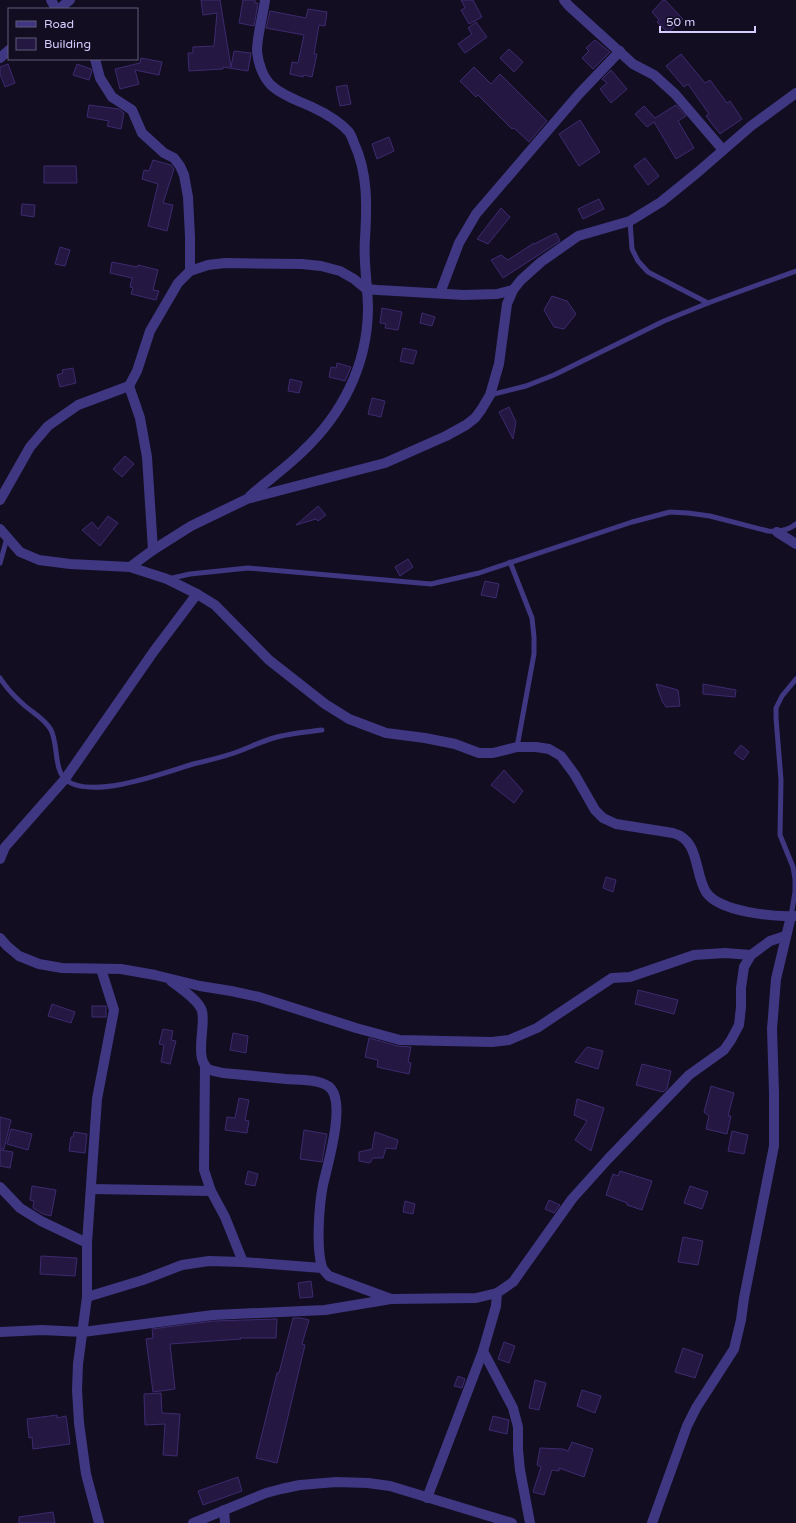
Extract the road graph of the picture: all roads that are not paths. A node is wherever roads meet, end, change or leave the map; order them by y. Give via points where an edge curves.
1 (70, 0) edge
2 (265, 0) edge
3 (564, 0) edge
4 (60, 8) edge
5 (8, 51) edge
6 (620, 51) junction
7 (0, 58) edge
8 (95, 60) edge
9 (796, 93) edge
10 (724, 150) junction
11 (630, 221) junction
12 (796, 270) edge
13 (190, 271) junction
14 (366, 289) junction
15 (513, 290) junction
16 (440, 293) junction
17 (708, 303) junction
18 (128, 386) junction
19 (490, 395) junction
20 (247, 499) junction
21 (0, 500) edge
22 (796, 524) edge
23 (0, 529) edge
24 (777, 532) junction
25 (7, 538) junction
26 (796, 544) edge
27 (153, 550) junction
28 (510, 562) junction
29 (0, 563) edge
30 (130, 567) junction
31 (167, 579) junction
32 (197, 594) junction
33 (0, 678) edge
34 (796, 679) edge
35 (322, 730) dead end
36 (517, 748) junction
37 (65, 779) junction
38 (0, 859) edge
39 (793, 916) edge
40 (785, 936) junction
41 (0, 938) edge
42 (751, 955) junction
43 (101, 969) junction
44 (168, 978) junction
45 (205, 1065) junction
46 (0, 1187) edge
47 (91, 1189) junction
48 (211, 1191) junction
49 (87, 1243) junction
50 (243, 1262) junction
51 (322, 1268) junction
52 (497, 1293) junction
53 (88, 1297) junction
54 (391, 1299) junction
55 (0, 1332) edge
56 (83, 1332) junction
57 (483, 1351) junction
58 (428, 1498) junction
59 (224, 1510) junction
60 (99, 1523) edge
61 (193, 1523) edge
62 (225, 1523) edge
63 (512, 1523) edge
64 (530, 1523) edge
65 (652, 1523) edge

1 - 4 street
2 - 14 street via 257,50 261,70 272,86 290,98 332,118 350,133 357,148 366,193
3 - 6 street
5 - 7 street
6 - 10 street via 633,64 654,75 675,94
6 - 16 street via 579,94 476,214 458,243
8 - 13 street via 100,78 112,97 132,110 142,133 164,153 174,158 180,166 188,197
9 - 10 street via 751,126
10 - 11 street via 661,202
11 - 15 street via 578,236 541,262
11 - 17 lane via 632,249 648,272
12 - 17 lane
13 - 14 street via 225,263 302,264 340,271
13 - 18 street via 178,284 150,331 137,371
14 - 16 street
14 - 20 street via 368,311 362,352 344,402 303,452
15 - 16 street via 497,294
15 - 19 street via 507,304 499,364
17 - 19 lane via 664,321 554,375 526,386
18 - 21 street via 78,405 48,426 30,447
18 - 27 street via 140,418 147,457
19 - 20 street via 475,418 466,425 385,463
20 - 27 street via 191,526
22 - 24 lane via 790,529
23 - 25 street
24 - 26 street
24 - 28 lane via 768,532 710,516 670,512
25 - 29 lane
25 - 30 street via 20,552 39,560
27 - 30 street
28 - 31 lane via 479,573 431,584 248,568
28 - 36 lane via 532,618 534,637 534,654
30 - 31 street
31 - 32 street
32 - 36 street via 215,605 269,660 325,704 349,719 386,733 455,744 479,753
32 - 37 street
33 - 37 lane via 8,690 46,722 52,731 58,763
34 - 39 lane via 776,708 781,780 780,835 795,879
35 - 37 lane via 276,737 230,755 130,782 88,787
36 - 39 street via 549,749 561,756 575,774 595,810 603,818 616,824 680,835 686,839 693,850 702,884 707,893 716,900 744,911
37 - 38 street via 5,847
39 - 40 street
40 - 42 street via 770,942
40 - 65 street via 776,979 772,1029 774,1146 741,1320 734,1349 696,1408 688,1426
41 - 43 street via 19,956 39,964 62,968
42 - 44 street via 694,955 630,977 612,978 528,1033 510,1040 492,1042 400,1040 259,997
42 - 52 street via 744,967 739,1025 732,1040 724,1050 689,1075 608,1159 572,1199 513,1282
43 - 44 street via 121,969
43 - 47 street via 114,1010 97,1099
44 - 45 street via 202,1010 201,1045
45 - 48 street via 204,1170
45 - 51 street via 210,1070 223,1073 307,1080 331,1089 337,1108 333,1143 322,1187 318,1233
46 - 49 street via 20,1208
47 - 48 street
47 - 49 street
48 - 50 street via 225,1217
49 - 53 street
50 - 51 street
50 - 53 street via 209,1261 182,1265
51 - 54 street via 329,1276
52 - 54 street via 476,1298
52 - 57 street via 496,1306
53 - 56 street
54 - 56 street via 325,1310 213,1315
55 - 56 street
56 - 60 street via 78,1364 79,1423 86,1474
57 - 58 street
57 - 64 street via 514,1408 518,1427 520,1470
58 - 59 street via 390,1486 336,1482 281,1489
58 - 63 street
59 - 61 street
59 - 62 street

